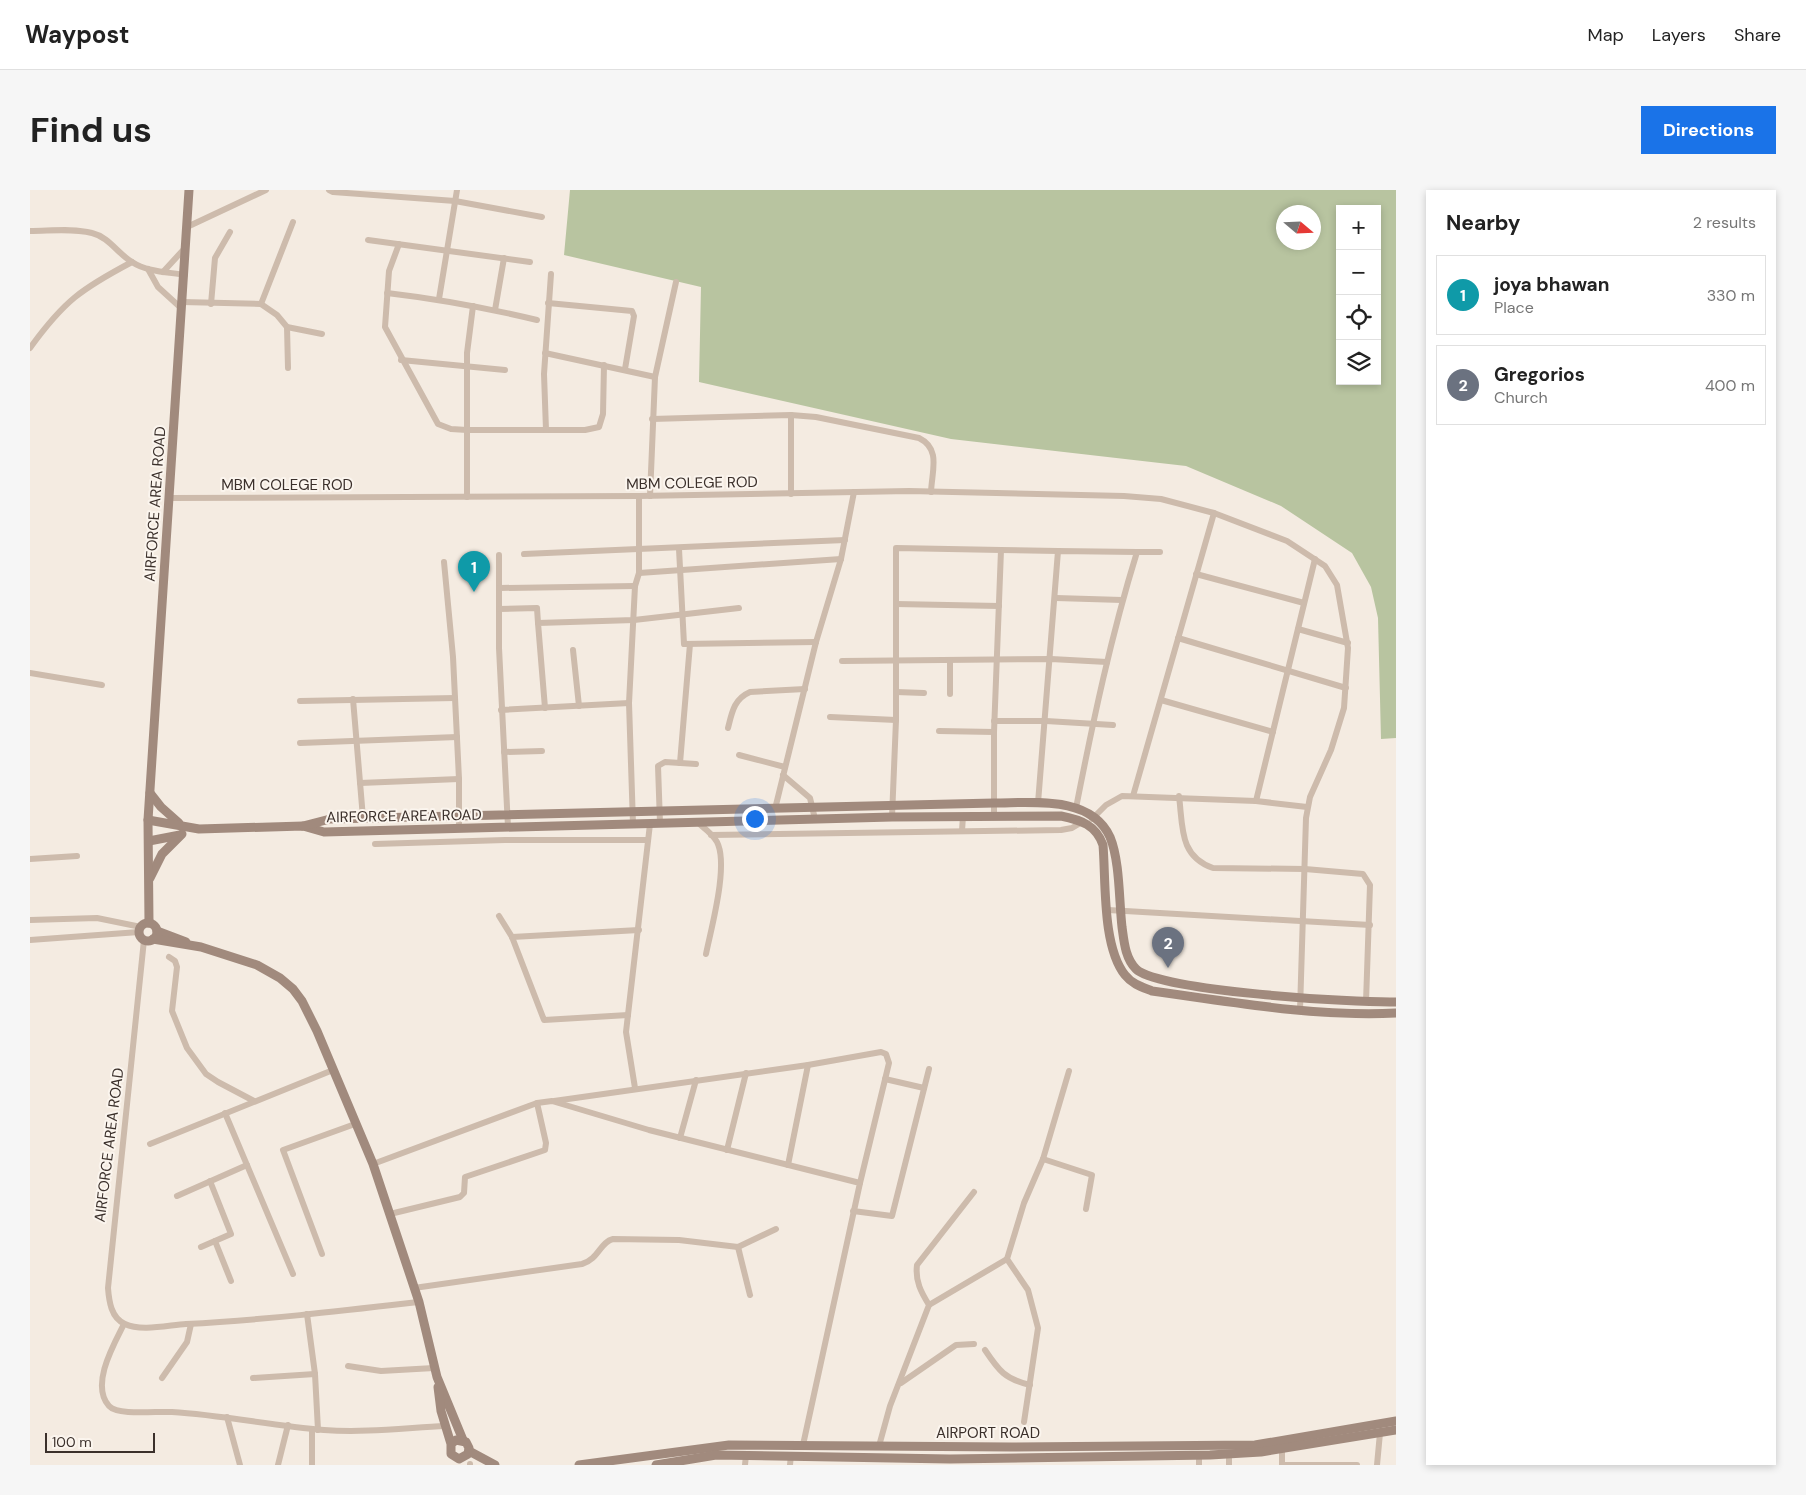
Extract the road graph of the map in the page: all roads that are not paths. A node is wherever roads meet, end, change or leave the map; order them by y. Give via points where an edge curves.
1 (189, 190) edge
2 (266, 190) edge
3 (329, 190) edge
4 (457, 190) edge
5 (455, 202) junction
6 (542, 217) dead end
7 (293, 222) dead end
8 (187, 227) junction
9 (30, 231) edge
10 (230, 232) dead end
11 (368, 240) dead end
12 (399, 244) junction
13 (186, 247) junction
14 (447, 250) junction
15 (504, 258) junction
16 (132, 262) junction
17 (530, 262) dead end
18 (148, 269) junction
19 (163, 272) junction
20 (551, 274) dead end
21 (185, 275) junction
22 (676, 282) dead end
23 (387, 294) junction
24 (439, 299) junction
25 (548, 303) junction
26 (211, 304) junction
27 (261, 304) junction
28 (182, 305) junction
29 (473, 306) junction
30 (495, 310) junction
31 (537, 320) dead end
32 (286, 328) junction
33 (322, 334) dead end
34 (30, 348) edge
35 (545, 353) junction
36 (401, 360) junction
37 (467, 364) junction
38 (604, 365) junction
39 (288, 368) dead end
40 (625, 369) junction
41 (505, 370) dead end
42 (654, 377) junction
43 (791, 415) junction
44 (652, 419) junction
45 (466, 430) junction
46 (546, 430) junction
47 (854, 492) junction
48 (931, 492) junction
49 (792, 494) junction
50 (639, 496) junction
51 (650, 496) junction
52 (467, 497) junction
53 (169, 498) junction
54 (1214, 513) junction
55 (845, 540) junction
56 (679, 549) junction
57 (1001, 550) junction
58 (639, 551) junction
59 (1058, 551) junction
60 (1137, 552) junction
61 (1160, 552) dead end
62 (524, 554) dead end
63 (499, 555) dead end
64 (841, 559) junction
65 (1315, 559) junction
66 (444, 562) dead end
67 (678, 571) junction
68 (639, 572) junction
69 (1196, 574) junction
70 (635, 586) junction
71 (500, 588) junction
72 (1056, 598) junction
73 (1122, 600) junction
74 (1304, 603) junction
75 (896, 604) junction
76 (999, 606) junction
77 (739, 608) dead end
78 (499, 609) junction
79 (681, 614) junction
80 (634, 620) junction
81 (538, 623) junction
82 (1298, 629) junction
83 (1178, 638) junction
84 (816, 642) junction
85 (1348, 643) junction
86 (690, 644) junction
87 (573, 650) dead end
88 (896, 659) junction
89 (1051, 659) junction
90 (950, 660) junction
91 (997, 660) junction
92 (842, 661) dead end
93 (1107, 662) junction
94 (1288, 671) junction
95 (30, 673) edge
96 (102, 686) dead end
97 (1346, 688) junction
98 (805, 689) junction
99 (896, 692) junction
100 (924, 693) dead end
101 (950, 694) dead end
102 (455, 698) junction
103 (353, 699) junction
104 (1161, 700) junction
105 (300, 701) dead end
106 (629, 703) junction
107 (579, 706) junction
108 (545, 708) junction
109 (501, 710) junction
110 (830, 717) dead end
111 (896, 720) junction
112 (994, 721) junction
113 (1046, 721) junction
114 (1092, 723) junction
115 (1113, 725) dead end
116 (728, 728) dead end
117 (939, 731) dead end
118 (994, 732) junction
119 (1273, 732) junction
120 (457, 737) junction
121 (357, 741) junction
122 (300, 743) dead end
123 (542, 751) dead end
124 (504, 752) junction
125 (739, 754) dead end
126 (680, 763) junction
127 (696, 764) dead end
128 (786, 767) junction
129 (783, 775) junction
130 (460, 779) junction
131 (360, 783) junction
132 (150, 793) junction
133 (1133, 796) junction
134 (1179, 796) junction
135 (1256, 801) junction
136 (994, 803) junction
137 (1038, 803) junction
138 (891, 806) junction
139 (1307, 807) junction
140 (813, 808) junction
141 (1076, 808) junction
142 (775, 809) junction
143 (659, 812) junction
144 (631, 813) junction
145 (507, 815) junction
146 (458, 816) junction
147 (963, 816) junction
148 (994, 816) junction
149 (1095, 816) junction
150 (892, 817) junction
151 (363, 818) junction
152 (815, 819) junction
153 (148, 820) junction
154 (697, 822) junction
155 (660, 823) junction
156 (1085, 823) junction
157 (180, 824) junction
158 (633, 824) junction
159 (650, 824) junction
160 (303, 826) junction
161 (507, 827) junction
162 (199, 829) junction
163 (459, 829) junction
164 (962, 831) junction
165 (182, 834) junction
166 (712, 835) junction
167 (505, 840) junction
168 (648, 840) junction
169 (148, 841) junction
170 (375, 844) dead end
171 (77, 856) dead end
172 (30, 859) edge
173 (1305, 869) junction
174 (149, 880) junction
175 (1108, 910) junction
176 (1120, 911) junction
177 (499, 916) dead end
178 (30, 920) edge
179 (1303, 922) junction
180 (1370, 925) junction
181 (639, 930) junction
182 (147, 932) junction
183 (512, 937) junction
184 (30, 940) edge
185 (706, 954) dead end
186 (169, 957) dead end
187 (1300, 998) junction
188 (1366, 1002) junction
189 (1396, 1002) edge
190 (1300, 1010) junction
191 (1396, 1013) edge
192 (628, 1015) junction
193 (808, 1065) junction
194 (929, 1069) dead end
195 (333, 1070) junction
196 (1069, 1071) dead end
197 (746, 1074) junction
198 (885, 1079) junction
199 (696, 1080) junction
200 (635, 1088) junction
201 (924, 1088) junction
202 (254, 1101) junction
203 (552, 1101) junction
204 (537, 1103) junction
205 (225, 1112) junction
206 (355, 1124) junction
207 (680, 1138) junction
208 (150, 1144) dead end
209 (727, 1150) junction
210 (1043, 1159) junction
211 (373, 1164) junction
212 (247, 1165) junction
213 (788, 1165) junction
214 (210, 1181) junction
215 (860, 1183) junction
216 (974, 1192) dead end
217 (177, 1196) dead end
218 (1086, 1209) dead end
219 (854, 1211) junction
220 (390, 1214) junction
221 (776, 1229) dead end
222 (215, 1241) junction
223 (201, 1247) dead end
224 (738, 1247) junction
225 (322, 1254) dead end
226 (1007, 1259) junction
227 (293, 1274) dead end
228 (231, 1281) dead end
229 (414, 1288) junction
230 (750, 1295) dead end
231 (418, 1302) junction
232 (930, 1305) junction
233 (307, 1314) junction
234 (124, 1324) junction
235 (191, 1324) junction
236 (974, 1344) dead end
237 (985, 1350) dead end
238 (348, 1366) dead end
239 (436, 1373) junction
240 (315, 1374) junction
241 (162, 1378) dead end
242 (253, 1378) dead end
243 (901, 1383) junction
244 (1030, 1384) junction
245 (227, 1417) junction
246 (1396, 1421) edge
247 (1024, 1422) dead end
248 (288, 1425) junction
249 (446, 1426) junction
250 (315, 1429) junction
251 (1396, 1430) edge
252 (1380, 1433) junction
253 (463, 1440) junction
254 (451, 1444) junction
255 (803, 1445) junction
256 (879, 1446) junction
257 (966, 1447) junction
258 (1282, 1449) junction
259 (1229, 1454) junction
260 (746, 1455) junction
261 (791, 1455) junction
262 (1128, 1455) junction
263 (1199, 1455) junction
264 (465, 1461) edge
265 (960, 1462) edge
266 (970, 1462) edge
267 (240, 1465) edge
268 (278, 1465) edge
269 (312, 1465) edge
270 (495, 1465) edge
271 (579, 1465) edge
272 (656, 1465) edge
273 (745, 1465) edge
274 (790, 1465) edge
275 (1129, 1465) edge
276 (1199, 1465) edge
277 (1229, 1465) edge
278 (1282, 1465) edge
279 (1357, 1465) edge
280 (1377, 1465) edge

1 - 8 street, AIRFORCE AREA ROAD
2 - 8 street
3 - 5 street
4 - 5 street
5 - 6 street
5 - 14 street
7 - 27 street
8 - 13 street, AIRFORCE AREA ROAD
9 - 16 street via 80,230 93,233 108,241
10 - 26 street via 215,258
11 - 12 street
12 - 14 street
12 - 23 street via 389,271
13 - 19 street
13 - 21 street, AIRFORCE AREA ROAD
14 - 15 street
14 - 24 street
15 - 17 street
15 - 30 street
16 - 18 street
16 - 34 street via 91,284 68,301
18 - 19 street
18 - 28 street via 158,287
19 - 21 street
20 - 25 street
21 - 28 street, AIRFORCE AREA ROAD
22 - 42 street
23 - 24 street
23 - 36 street via 385,327
24 - 29 street
25 - 35 street
25 - 40 street via 632,311 634,316
26 - 27 street
26 - 28 street
27 - 32 street via 277,315
28 - 53 street, AIRFORCE AREA ROAD
29 - 30 street
29 - 37 street
30 - 31 street
32 - 33 street
32 - 39 street
35 - 38 street
35 - 46 street
36 - 37 street
36 - 45 street via 438,424
37 - 41 street
37 - 45 street
38 - 40 street
38 - 46 street via 604,414 599,427
40 - 42 street
42 - 44 street
43 - 44 street
43 - 48 street via 878,428 928,442 934,451
43 - 49 street
44 - 51 street
45 - 46 street
45 - 52 street
47 - 48 street, MBM COLEGE ROD
47 - 49 street, MBM COLEGE ROD
47 - 55 street
48 - 54 street, MBM COLEGE ROD via 1124,496 1161,499
49 - 51 street, MBM COLEGE ROD
50 - 51 street, MBM COLEGE ROD
50 - 52 street, MBM COLEGE ROD
50 - 58 street
52 - 53 street, MBM COLEGE ROD
53 - 132 street, AIRFORCE AREA ROAD
54 - 65 street, MBM COLEGE ROD via 1287,541
54 - 69 street
55 - 56 street
55 - 64 street
56 - 58 street
56 - 67 street
57 - 59 street
57 - 75 street via 896,548
57 - 76 street
58 - 62 street
58 - 68 street
59 - 60 street
59 - 72 street
60 - 61 street
60 - 73 street
63 - 71 street
64 - 67 street
64 - 84 street
65 - 74 street
65 - 85 street, MBM COLEGE ROD via 1325,566 1337,585
66 - 102 street
67 - 68 street
67 - 79 street
68 - 70 street
69 - 74 street
69 - 83 street
70 - 71 street
70 - 80 street
71 - 78 street
72 - 73 street
72 - 89 street
73 - 93 street
74 - 82 street
75 - 76 street
75 - 88 street
76 - 91 street
77 - 79 street
78 - 81 street via 536,608
78 - 109 street
79 - 80 street
79 - 86 street via 684,644
80 - 81 street
80 - 106 street
81 - 108 street
82 - 85 street
82 - 94 street
83 - 94 street
83 - 104 street
84 - 86 street
84 - 98 street
85 - 97 street, MBM COLEGE ROD
86 - 126 street
87 - 107 street
88 - 90 street
88 - 92 street
88 - 99 street
89 - 91 street
89 - 93 street
89 - 113 street
90 - 91 street
90 - 101 street
91 - 112 street
93 - 114 street
94 - 97 street
94 - 119 street
95 - 96 street
97 - 139 street, MBM COLEGE ROD via 1339,728
98 - 116 street via 743,695 734,704
98 - 128 street
99 - 100 street
99 - 111 street
102 - 103 street
102 - 120 street
103 - 105 street
103 - 121 street
104 - 119 street
104 - 133 street
106 - 107 street
106 - 144 street
107 - 108 street
108 - 109 street
109 - 124 street
110 - 111 street
111 - 138 street
112 - 113 street
112 - 118 street
113 - 114 street
113 - 137 street
114 - 115 street
114 - 141 street
117 - 118 street
118 - 136 street
119 - 135 street
120 - 121 street
120 - 130 street
121 - 122 street
121 - 131 street
123 - 124 street
124 - 145 street
125 - 128 street
126 - 127 street
126 - 143 street via 665,762 658,766
128 - 129 street
129 - 140 street via 806,794
129 - 142 street
130 - 131 street
130 - 146 street
131 - 151 street
132 - 153 street, AIRFORCE AREA ROAD
132 - 157 street
133 - 134 street
133 - 149 street via 1113,800
134 - 135 street
134 - 173 street via 1184,840 1196,861 1213,868
135 - 139 street
136 - 137 street
136 - 138 street
136 - 148 street
137 - 141 street
138 - 140 street
138 - 150 street
139 - 173 street
140 - 142 street
140 - 152 street
141 - 149 street
142 - 143 street
143 - 144 street
143 - 155 street
144 - 145 street
144 - 158 street
145 - 146 street
145 - 161 street
146 - 151 street
146 - 163 street
147 - 148 street, AIRFORCE AREA ROAD
147 - 150 street, AIRFORCE AREA ROAD
147 - 164 street
148 - 156 street, AIRFORCE AREA ROAD via 1045,815
149 - 156 street
149 - 176 street via 1110,838
150 - 152 street, AIRFORCE AREA ROAD
151 - 160 street via 330,819
152 - 154 street, AIRFORCE AREA ROAD
153 - 157 street, AIRFORCE AREA ROAD
153 - 169 street, AIRFORCE AREA ROAD
154 - 155 street, AIRFORCE AREA ROAD
154 - 166 street
155 - 159 street, AIRFORCE AREA ROAD
156 - 164 street via 1061,830
156 - 175 street via 1095,830 1104,845
157 - 162 street, AIRFORCE AREA ROAD
158 - 159 street, AIRFORCE AREA ROAD
158 - 161 street, AIRFORCE AREA ROAD
159 - 168 street
160 - 162 street, AIRFORCE AREA ROAD
160 - 163 street, AIRFORCE AREA ROAD via 324,832
161 - 163 street, AIRFORCE AREA ROAD
161 - 167 street
162 - 165 street, AIRFORCE AREA ROAD
164 - 166 street
165 - 169 street, AIRFORCE AREA ROAD
165 - 174 street via 162,854
166 - 185 street via 718,844 720,882
167 - 168 street
167 - 170 street
168 - 181 street
169 - 174 street, AIRFORCE AREA ROAD
171 - 172 street
173 - 179 street
173 - 180 street via 1358,873 1367,879 1370,885
174 - 182 street, AIRFORCE AREA ROAD
175 - 176 street
175 - 190 street via 1116,960 1135,984 1152,991
176 - 179 street
176 - 187 street via 1128,957 1144,976
177 - 183 street
178 - 182 street via 88,917 115,920
179 - 180 street
179 - 187 street
180 - 188 street
181 - 183 street
181 - 192 street
182 - 184 street
182 - 195 street via 272,972 293,989 317,1031
182 - 234 street, AIRFORCE AREA ROAD via 108,1288 112,1309
183 - 192 street via 544,1020
186 - 202 street via 178,968 172,1011 187,1048 206,1074
187 - 188 street
187 - 190 street
188 - 189 street
190 - 191 street
192 - 200 street via 626,1032
193 - 197 street
193 - 198 street via 880,1052 888,1058
193 - 213 street
194 - 201 street
195 - 202 street
195 - 206 street
196 - 210 street
197 - 199 street
197 - 209 street
198 - 201 street
198 - 215 street
199 - 200 street
199 - 207 street
200 - 203 street
201 - 219 street via 892,1216
202 - 205 street
203 - 204 street
203 - 207 street
204 - 211 street
204 - 220 street via 545,1150 464,1177 464,1193 460,1197
205 - 208 street
205 - 212 street
206 - 211 street
206 - 225 street via 283,1150
207 - 209 street
209 - 213 street
210 - 218 street via 1092,1175
210 - 226 street via 1024,1203
211 - 220 street
212 - 214 street
212 - 227 street
213 - 215 street
214 - 217 street
214 - 222 street via 231,1234
215 - 219 street
216 - 232 street via 917,1265 920,1291
219 - 255 street
220 - 229 street
221 - 224 street
222 - 223 street
222 - 228 street
224 - 229 street via 679,1240 613,1239 604,1244 596,1257 582,1264
224 - 230 street
226 - 232 street
226 - 244 street via 1028,1290 1038,1328
229 - 231 street
231 - 233 street
231 - 239 street
232 - 243 street
233 - 235 street
233 - 240 street
234 - 235 street via 148,1327
234 - 245 street via 110,1350 102,1382 105,1400 110,1407 118,1411
235 - 241 street via 187,1342
236 - 243 street via 956,1345
237 - 244 street via 997,1369 1011,1380
238 - 239 street
239 - 249 street
239 - 253 street
240 - 242 street
240 - 250 street
243 - 256 street via 890,1406
244 - 247 street
245 - 248 street
245 - 267 street
246 - 257 street, AIRPORT ROAD via 1254,1446
248 - 250 street
248 - 268 street
249 - 250 street
249 - 254 street
250 - 269 street
251 - 252 street, AIRPORT ROAD
252 - 258 street, AIRPORT ROAD
252 - 280 street
253 - 254 street
253 - 264 street via 468,1444
254 - 264 street via 450,1451
255 - 256 street, AIRPORT ROAD
255 - 271 street, AIRPORT ROAD via 729,1445
256 - 257 street, AIRPORT ROAD
257 - 265 street
257 - 266 street
258 - 259 street, AIRPORT ROAD
258 - 278 street
259 - 263 street, AIRPORT ROAD
259 - 277 street
260 - 261 street, AIRPORT ROAD
260 - 272 street, AIRPORT ROAD via 716,1455
260 - 273 street
261 - 265 street, AIRPORT ROAD
261 - 274 street
262 - 263 street, AIRPORT ROAD
262 - 266 street, AIRPORT ROAD
262 - 275 street
263 - 276 street
264 - 270 street
265 - 266 street, AIRPORT ROAD
278 - 279 street

